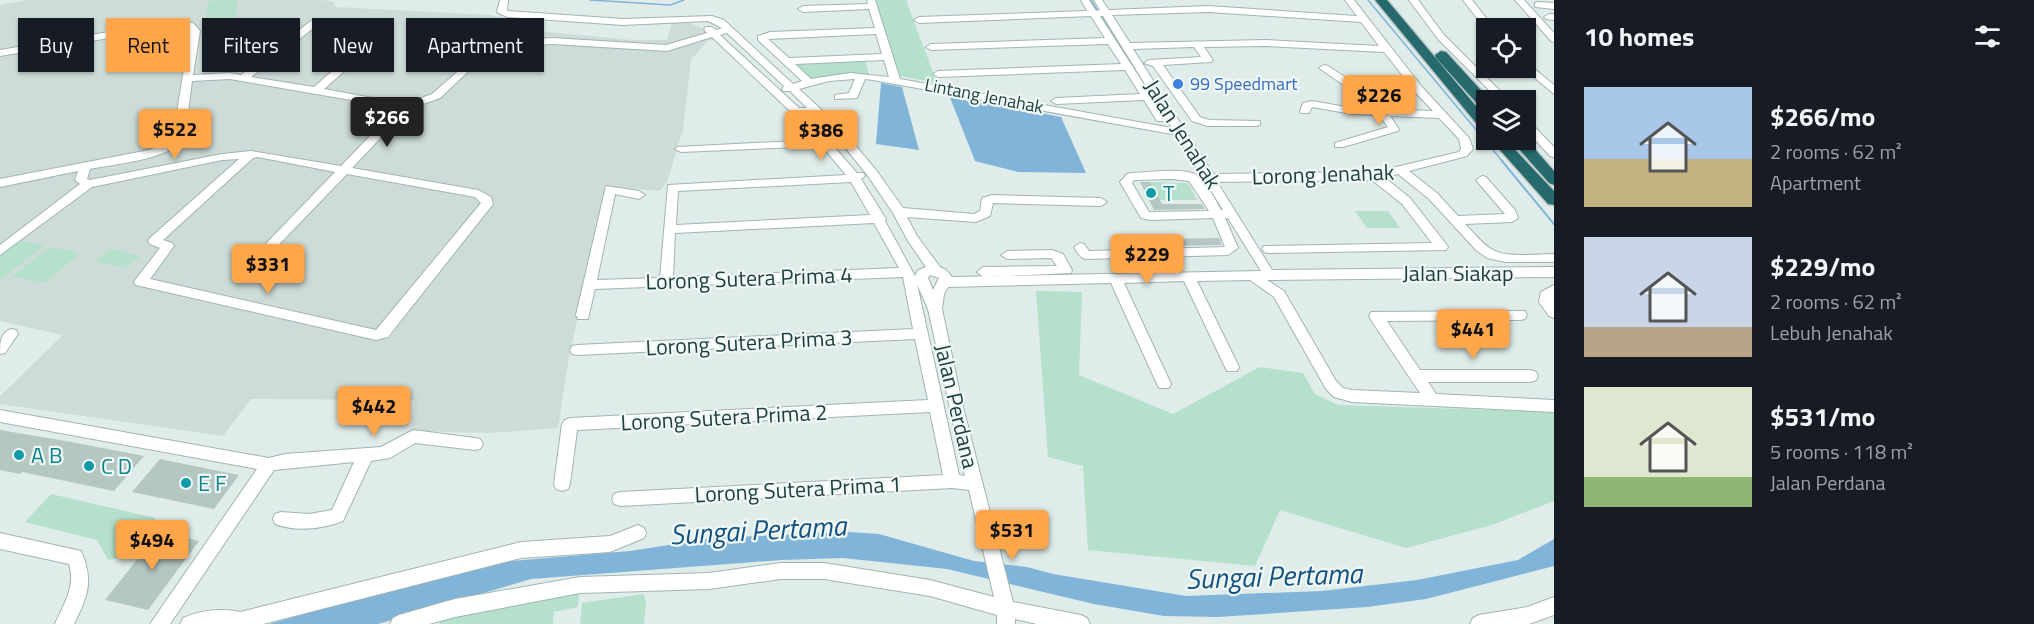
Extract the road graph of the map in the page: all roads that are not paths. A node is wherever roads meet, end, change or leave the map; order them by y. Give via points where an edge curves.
1 (504, 0) edge
2 (1085, 0) edge
3 (1098, 0) edge
4 (1137, 0) edge
5 (1229, 0) edge
6 (1349, 0) edge
7 (1381, 0) edge
8 (1397, 0) edge
9 (1413, 0) edge
10 (1467, 0) edge
11 (1519, 0) edge
12 (872, 3) edge
13 (1538, 5) dead end
14 (1554, 6) edge
15 (803, 9) dead end
16 (1145, 10) junction
17 (1238, 11) junction
18 (1107, 13) junction
19 (1094, 14) junction
20 (1482, 18) edge
21 (1363, 19) junction
22 (920, 20) dead end
23 (691, 21) dead end
24 (718, 28) junction
25 (880, 31) junction
26 (1554, 39) edge
27 (1110, 40) junction
28 (1197, 45) junction
29 (1127, 46) junction
30 (931, 47) dead end
31 (1387, 49) junction
32 (0, 53) edge
33 (888, 57) junction
34 (786, 61) junction
35 (1156, 63) junction
36 (1138, 64) junction
37 (1127, 67) junction
38 (1324, 68) dead end
39 (938, 74) dead end
40 (1536, 74) edge
41 (861, 76) junction
42 (244, 77) junction
43 (187, 78) junction
44 (894, 80) junction
45 (809, 82) junction
46 (789, 88) junction
47 (1418, 88) junction
48 (1494, 90) edge
49 (316, 91) junction
50 (1554, 91) edge
51 (1476, 94) edge
52 (839, 97) dead end
53 (1146, 97) junction
54 (1056, 101) dead end
55 (403, 108) junction
56 (808, 111) junction
57 (1305, 111) dead end
58 (1383, 112) junction
59 (1476, 114) edge
60 (1442, 115) junction
61 (1161, 119) dead end
62 (1256, 123) dead end
63 (810, 126) dead end
64 (1183, 133) junction
65 (1536, 135) edge
66 (825, 143) junction
67 (1339, 145) dead end
68 (681, 149) dead end
69 (1507, 150) edge
70 (1527, 150) edge
71 (251, 154) junction
72 (1554, 154) edge
73 (1517, 161) junction
74 (85, 165) junction
75 (345, 170) junction
76 (1402, 171) junction
77 (864, 175) junction
78 (1375, 176) junction
79 (1210, 178) junction
80 (1553, 178) edge
81 (1482, 180) dead end
82 (0, 183) edge
83 (88, 184) junction
84 (639, 195) dead end
85 (1554, 200) edge
86 (1101, 202) dead end
87 (1554, 208) edge
88 (898, 212) junction
89 (1233, 214) junction
90 (1217, 215) junction
91 (880, 219) junction
92 (1455, 220) junction
93 (669, 229) junction
94 (1080, 247) dead end
95 (1268, 249) dead end
96 (0, 251) edge
97 (1006, 255) dead end
98 (260, 257) dead end
99 (1059, 258) junction
100 (1554, 258) edge
101 (1266, 269) junction
102 (1066, 270) junction
103 (1049, 271) junction
104 (1554, 272) edge
105 (1362, 273) junction
106 (1288, 276) junction
107 (919, 277) junction
108 (1188, 277) junction
109 (1253, 277) junction
110 (941, 278) junction
111 (1116, 279) junction
112 (666, 282) junction
113 (590, 285) junction
114 (1554, 290) edge
115 (1279, 294) junction
116 (935, 309) junction
117 (1554, 313) edge
118 (583, 315) dead end
119 (1520, 315) dead end
120 (11, 334) dead end
121 (922, 334) junction
122 (0, 349) edge
123 (577, 350) dead end
124 (1232, 367) dead end
125 (1416, 376) junction
126 (1531, 376) dead end
127 (1164, 384) dead end
128 (1432, 400) junction
129 (938, 406) junction
130 (1554, 406) edge
131 (0, 416) edge
132 (475, 444) dead end
133 (366, 454) junction
134 (269, 465) junction
135 (952, 481) junction
136 (562, 484) dead end
137 (975, 484) junction
138 (620, 499) dead end
139 (281, 519) dead end
140 (638, 533) dead end
141 (0, 541) edge
142 (1554, 606) edge
143 (1006, 616) edge
144 (64, 624) edge
145 (159, 624) edge
146 (189, 624) edge
147 (399, 624) edge
148 (1081, 624) edge
149 (1479, 624) edge

1 - 24 street via 501,9 507,14 623,22 709,18
2 - 19 street
3 - 18 street, Jalan Jenahak
4 - 16 street
5 - 17 street
6 - 21 street
7 - 59 highway
8 - 51 highway
9 - 48 street via 1441,37
10 - 20 street
11 - 26 street
12 - 15 street
12 - 25 street
13 - 14 street
16 - 17 street
16 - 18 street
17 - 21 street
18 - 19 street
18 - 29 street, Jalan Jenahak
19 - 22 street
19 - 27 street
21 - 31 street
23 - 24 street
24 - 46 street, Jalan Perdana
24 - 55 street via 667,48 552,41 494,47 478,54 436,96
24 - 56 street via 796,111
25 - 33 street
25 - 34 street via 761,38
27 - 30 street
27 - 37 street
28 - 29 street
28 - 31 street via 1293,44
28 - 35 street via 1208,60
29 - 36 street, Jalan Jenahak
31 - 47 street
32 - 43 street via 175,24 190,25 195,31
33 - 34 street
33 - 44 street
34 - 45 street
35 - 36 street
35 - 62 street via 1196,119 1208,123
36 - 64 street, Jalan Jenahak
37 - 39 street
37 - 53 street
38 - 47 street via 1349,84
40 - 50 street
41 - 44 street, Lintang Jenahak
41 - 45 street, Lintang Jenahak via 843,75
41 - 52 street via 853,96
42 - 43 street
42 - 49 street
42 - 49 street via 314,23 380,31
43 - 74 street via 178,138 171,145 152,153
44 - 64 street, Lintang Jenahak
45 - 46 street, Lintang Jenahak
46 - 56 street, Jalan Perdana
46 - 77 street, Jalan Perdana via 836,128
47 - 60 street
49 - 55 street
53 - 54 street
53 - 61 street
55 - 75 street
56 - 77 street, Jalan Perdana via 827,128
57 - 58 street via 1312,104
58 - 60 street
58 - 67 street via 1394,129
60 - 76 street, Lorong Jenahak via 1464,138 1467,149 1463,154
63 - 66 street
64 - 79 street, Jalan Jenahak
65 - 72 street
66 - 68 street
66 - 77 street
69 - 73 highway
70 - 80 highway
71 - 75 street
71 - 75 street via 154,240 168,246 141,282 368,334 383,333 487,200 477,194
71 - 83 street
73 - 85 highway
73 - 87 highway
74 - 82 street
74 - 83 street via 81,180
75 - 98 street
76 - 78 street, Lorong Jenahak
76 - 92 street
77 - 88 street, Jalan Perdana
77 - 91 street
77 - 93 street via 672,188
77 - 107 street, Jalan Perdana
78 - 79 street, Lorong Jenahak
78 - 95 street via 1406,201 1442,247
79 - 89 street, Jalan Jenahak
81 - 92 street via 1512,218
83 - 96 street
84 - 113 street via 610,189
86 - 88 street via 992,199 985,204 986,213 976,218
88 - 110 street, Jalan Perdana
89 - 90 street
89 - 101 street, Jalan Jenahak
90 - 90 street via 1145,215 1127,179 1192,177
90 - 94 street via 1232,244 1228,251 1086,255
91 - 93 street
91 - 107 street
92 - 100 street via 1491,255
93 - 112 street
97 - 99 street via 1047,254
99 - 102 street
99 - 103 street
101 - 102 street
101 - 105 street
102 - 103 street
103 - 110 street
104 - 105 street, Jalan Siakap
105 - 106 street
106 - 109 street
106 - 115 street via 1280,283
107 - 110 street, Lorong Sutera Prima 4
107 - 112 street, Lorong Sutera Prima 4
107 - 116 street, Jalan Perdana
107 - 121 street
108 - 109 street
108 - 111 street
108 - 124 street
109 - 115 street
110 - 111 street
110 - 116 street, Jalan Perdana
111 - 127 street
112 - 113 street, Lorong Sutera Prima 4
113 - 118 street
114 - 117 street via 1546,295
115 - 128 street via 1339,393
116 - 137 street, Jalan Perdana
119 - 125 street via 1376,316
120 - 122 street
121 - 123 street, Lorong Sutera Prima 3
121 - 129 street
125 - 126 street
125 - 128 street
128 - 130 street
129 - 135 street
129 - 136 street, Lorong Sutera Prima 2 via 570,424
131 - 134 street
132 - 133 street via 414,436 392,450
133 - 134 street
133 - 139 street via 337,516 309,521
134 - 145 street
135 - 137 street, Lorong Sutera Prima 1
135 - 138 street, Lorong Sutera Prima 1
137 - 143 street, Jalan Perdana
140 - 146 street via 610,544 520,550 240,621 206,618
141 - 144 street via 75,557 82,570 81,587
142 - 149 street via 1527,616
143 - 147 street via 930,588 824,571 782,571 709,581 580,585 455,608
143 - 148 street

